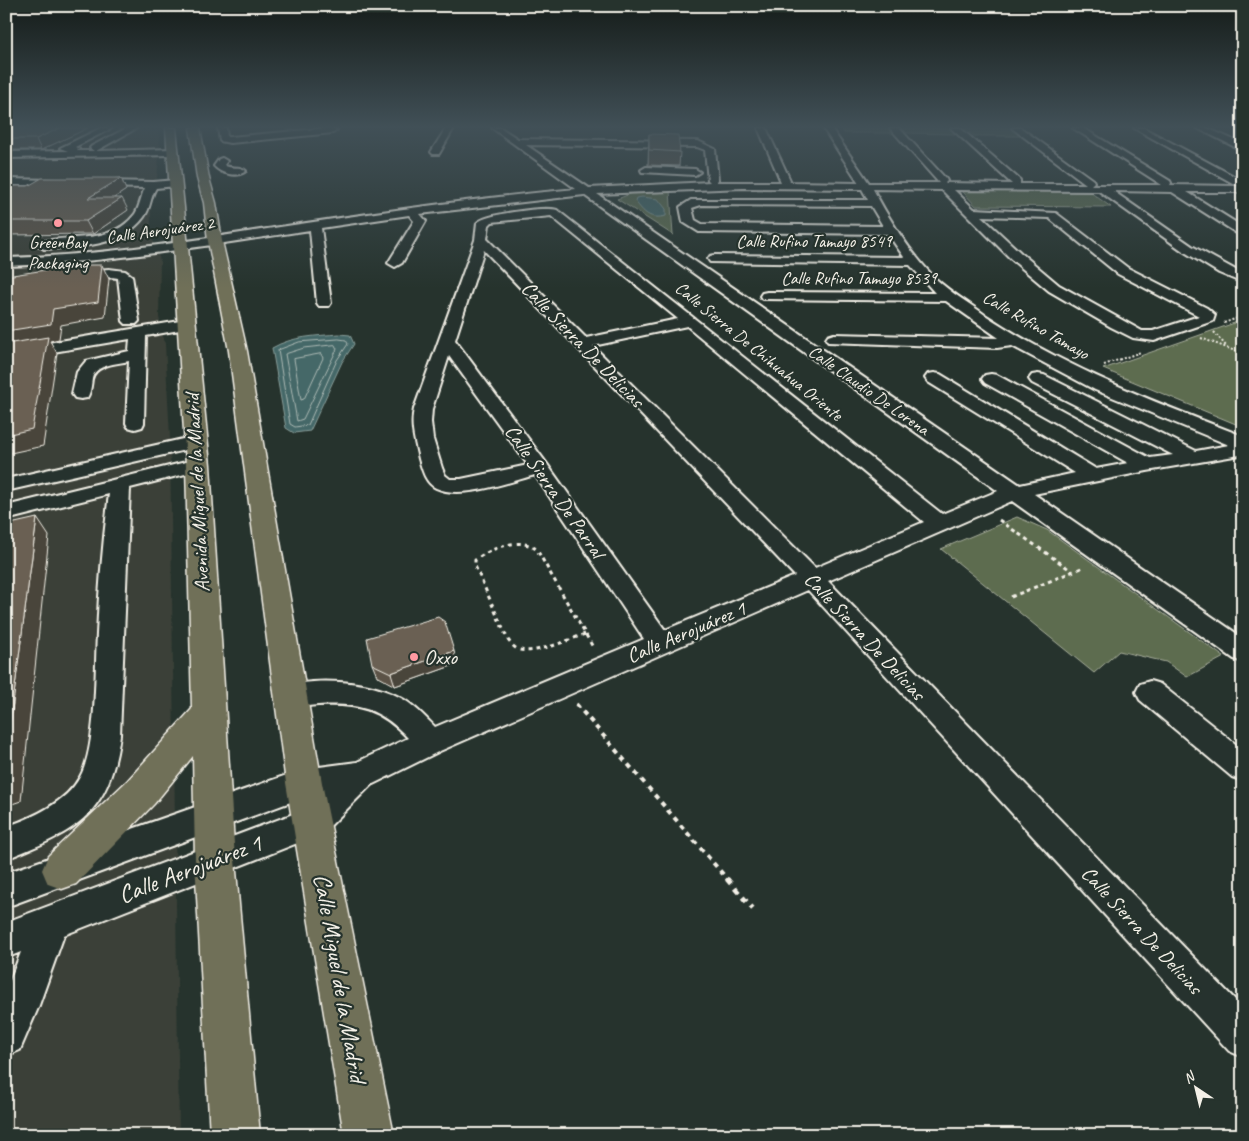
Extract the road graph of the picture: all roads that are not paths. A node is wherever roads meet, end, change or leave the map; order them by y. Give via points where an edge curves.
1 (204, 181) edge
2 (573, 181) edge
3 (660, 181) edge
4 (817, 181) edge
5 (941, 181) edge
6 (1162, 181) edge
7 (6, 182) edge
8 (1016, 182) joint
9 (1089, 182) joint
10 (864, 183) junction
11 (164, 184) junction
12 (943, 184) junction
13 (1241, 185) edge
14 (1170, 186) junction
15 (1102, 188) junction
16 (584, 189) junction
17 (873, 203) junction
18 (412, 212) junction
19 (970, 212) junction
20 (315, 225) junction
21 (483, 230) junction
22 (890, 230) junction
23 (1243, 233) edge
24 (215, 237) junction
25 (180, 243) junction
26 (44, 245) dead end
27 (139, 249) junction
28 (6, 254) edge
29 (715, 259) dead end
30 (913, 261) junction
31 (6, 262) edge
32 (395, 263) dead end
33 (64, 278) edge
34 (1243, 280) edge
35 (767, 296) dead end
36 (950, 297) junction
37 (324, 303) dead end
38 (186, 318) junction
39 (690, 321) junction
40 (135, 327) junction
41 (834, 339) dead end
42 (447, 340) junction
43 (1014, 341) junction
44 (6, 342) edge
45 (583, 343) junction
46 (137, 354) junction
47 (6, 355) edge
48 (934, 378) dead end
49 (991, 379) dead end
50 (1038, 379) dead end
51 (81, 394) dead end
52 (135, 423) dead end
53 (1243, 444) edge
54 (197, 454) junction
55 (1192, 457) junction
56 (1147, 465) junction
57 (540, 468) junction
58 (1093, 476) junction
59 (6, 485) edge
60 (120, 485) junction
61 (1014, 492) junction
62 (6, 512) edge
63 (939, 523) junction
64 (811, 578) junction
65 (660, 643) junction
66 (1243, 652) edge
67 (1150, 692) dead end
68 (290, 696) junction
69 (209, 713) junction
70 (430, 742) junction
71 (1243, 768) edge
72 (308, 802) junction
73 (214, 816) junction
74 (6, 844) edge
75 (215, 860) junction
76 (62, 870) junction
77 (6, 890) edge
78 (50, 923) junction
79 (6, 940) edge
80 (6, 1036) edge
81 (1243, 1037) edge
82 (235, 1135) edge
83 (369, 1135) edge

1 - 24 main road
2 - 16 street, Calle Claudio De Lorena
3 - 16 street
4 - 10 street
5 - 12 street
6 - 14 street
7 - 11 street
8 - 9 street
8 - 12 street
9 - 14 street
10 - 12 street
10 - 16 street
10 - 17 street, Calle Rufino Tamayo
11 - 25 main road, Avenida Miguel de la Madrid via 176,208
11 - 26 street via 147,191 144,210 121,232 86,241
12 - 15 street
12 - 19 street
13 - 14 street
14 - 15 street
14 - 23 street
15 - 34 street via 1183,245
16 - 18 street, Calle Aerojuárez 2
16 - 24 street, Calle Aerojuárez 2 via 417,205
16 - 61 street, Calle Claudio De Lorena
17 - 22 street, Calle Rufino Tamayo
17 - 22 street via 701,202 686,207 689,222 699,228
18 - 20 street, Calle Aerojuárez 2
18 - 32 street via 420,221
19 - 19 street via 1052,214 1123,271 1210,321 1208,318 1185,331 1139,335 1054,288
20 - 24 street, Calle Aerojuárez 2
20 - 37 street
21 - 39 street, Calle Sierra De Chihuahua Oriente via 553,212
21 - 42 street
21 - 45 street, Calle Sierra De Delicias
22 - 30 street, Calle Rufino Tamayo
24 - 25 street, Calle Aerojuárez 2
24 - 68 main road via 238,351
25 - 27 street, Calle Aerojuárez 2
25 - 38 main road, Avenida Miguel de la Madrid
27 - 28 street, Calle Aerojuárez 2
27 - 31 street, Calle Aerojuárez 2 via 69,260
29 - 30 street, Calle Rufino Tamayo 8549
30 - 36 street, Calle Rufino Tamayo
33 - 40 street via 109,272 125,276
35 - 36 street, Calle Rufino Tamayo 8539
36 - 43 street, Calle Rufino Tamayo
38 - 40 street
38 - 54 main road, Avenida Miguel de la Madrid
39 - 45 street
39 - 63 street, Calle Sierra De Chihuahua Oriente
40 - 44 street
40 - 46 street
40 - 47 street
41 - 43 street
42 - 57 street, Calle Sierra De Parral
42 - 57 street via 423,409 420,431 435,475 450,487
43 - 53 street, Calle Rufino Tamayo via 1132,398
45 - 64 street, Calle Sierra De Delicias
46 - 51 street via 92,365 85,372
46 - 52 street
48 - 58 street
49 - 56 street
50 - 55 street
53 - 55 street, Calle Aerojuárez 1 via 1233,451
54 - 59 street
54 - 60 street
54 - 69 main road, Avenida Miguel de la Madrid
55 - 56 street, Calle Aerojuárez 1
56 - 58 street, Calle Aerojuárez 1
57 - 65 street, Calle Sierra De Parral
58 - 61 street, Calle Aerojuárez 1
60 - 62 street
60 - 74 street via 104,747 99,770 91,788 62,816
61 - 63 street, Calle Aerojuárez 1
61 - 66 street, Calle Claudio De Lorena
63 - 64 street, Calle Aerojuárez 1
64 - 65 street, Calle Aerojuárez 1
64 - 81 street, Calle Sierra De Delicias
65 - 70 street, Calle Aerojuárez 1
67 - 71 street
68 - 70 street via 336,694 375,699 399,712
68 - 72 main road
69 - 73 main road, Avenida Miguel de la Madrid
69 - 76 main road via 141,792
70 - 72 street, Calle Aerojuárez 1
72 - 73 street, Calle Aerojuárez 1
72 - 75 street, Calle Aerojuárez 1
72 - 83 main road, Calle Miguel de la Madrid
73 - 75 main road, Avenida Miguel de la Madrid
73 - 76 street, Calle Aerojuárez 1
75 - 78 street, Calle Aerojuárez 1
75 - 82 main road
76 - 77 street, Calle Aerojuárez 1
78 - 79 street, Calle Aerojuárez 1
78 - 80 street

